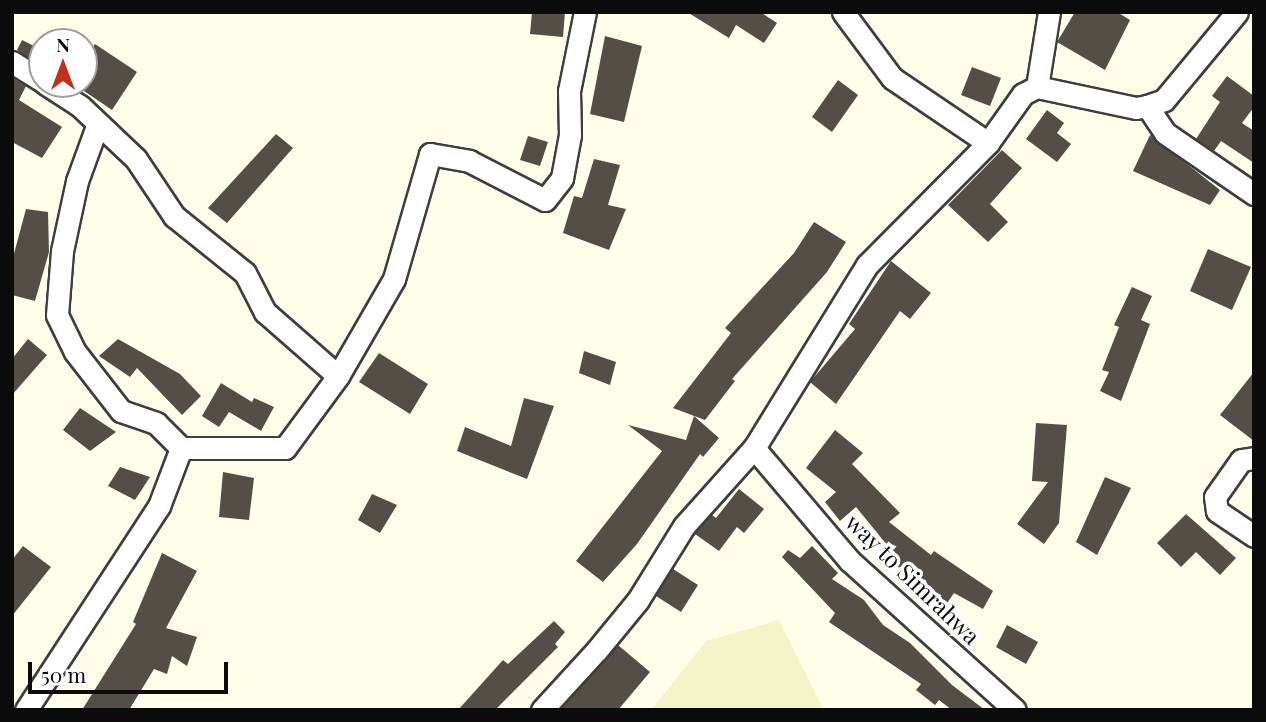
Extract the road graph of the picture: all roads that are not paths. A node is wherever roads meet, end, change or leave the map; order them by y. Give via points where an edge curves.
1 (584, 12) edge
2 (843, 12) edge
3 (1049, 12) edge
4 (1237, 12) edge
5 (1243, 12) edge
6 (1254, 23) edge
7 (12, 62) edge
8 (28, 72) edge
9 (1037, 87) junction
10 (67, 98) edge
11 (1147, 106) junction
12 (97, 126) junction
13 (988, 143) junction
14 (1254, 194) edge
15 (338, 376) junction
16 (181, 448) junction
17 (754, 448) junction
18 (1254, 458) edge
19 (1254, 536) edge
20 (26, 710) edge
21 (542, 710) edge
22 (1015, 710) edge

1 - 15 street via 569,90 570,135 562,178 545,200 469,161 430,154 394,279
2 - 13 street via 891,78
3 - 9 street
4 - 11 street via 1164,100
5 - 6 street
7 - 8 street
9 - 11 street via 1136,108
9 - 13 street via 1023,94
10 - 12 street
11 - 14 street via 1165,133
12 - 15 street via 136,159 174,216 245,273 265,312 285,333
12 - 16 street via 77,181 62,251 57,315 75,352 121,411 156,423
13 - 17 street via 867,265
15 - 16 street via 285,448
16 - 20 street via 162,488 159,506
17 - 21 street via 684,526 638,600
17 - 22 street, way to Simrahwa via 850,561
18 - 19 street via 1241,460 1214,497 1217,511

